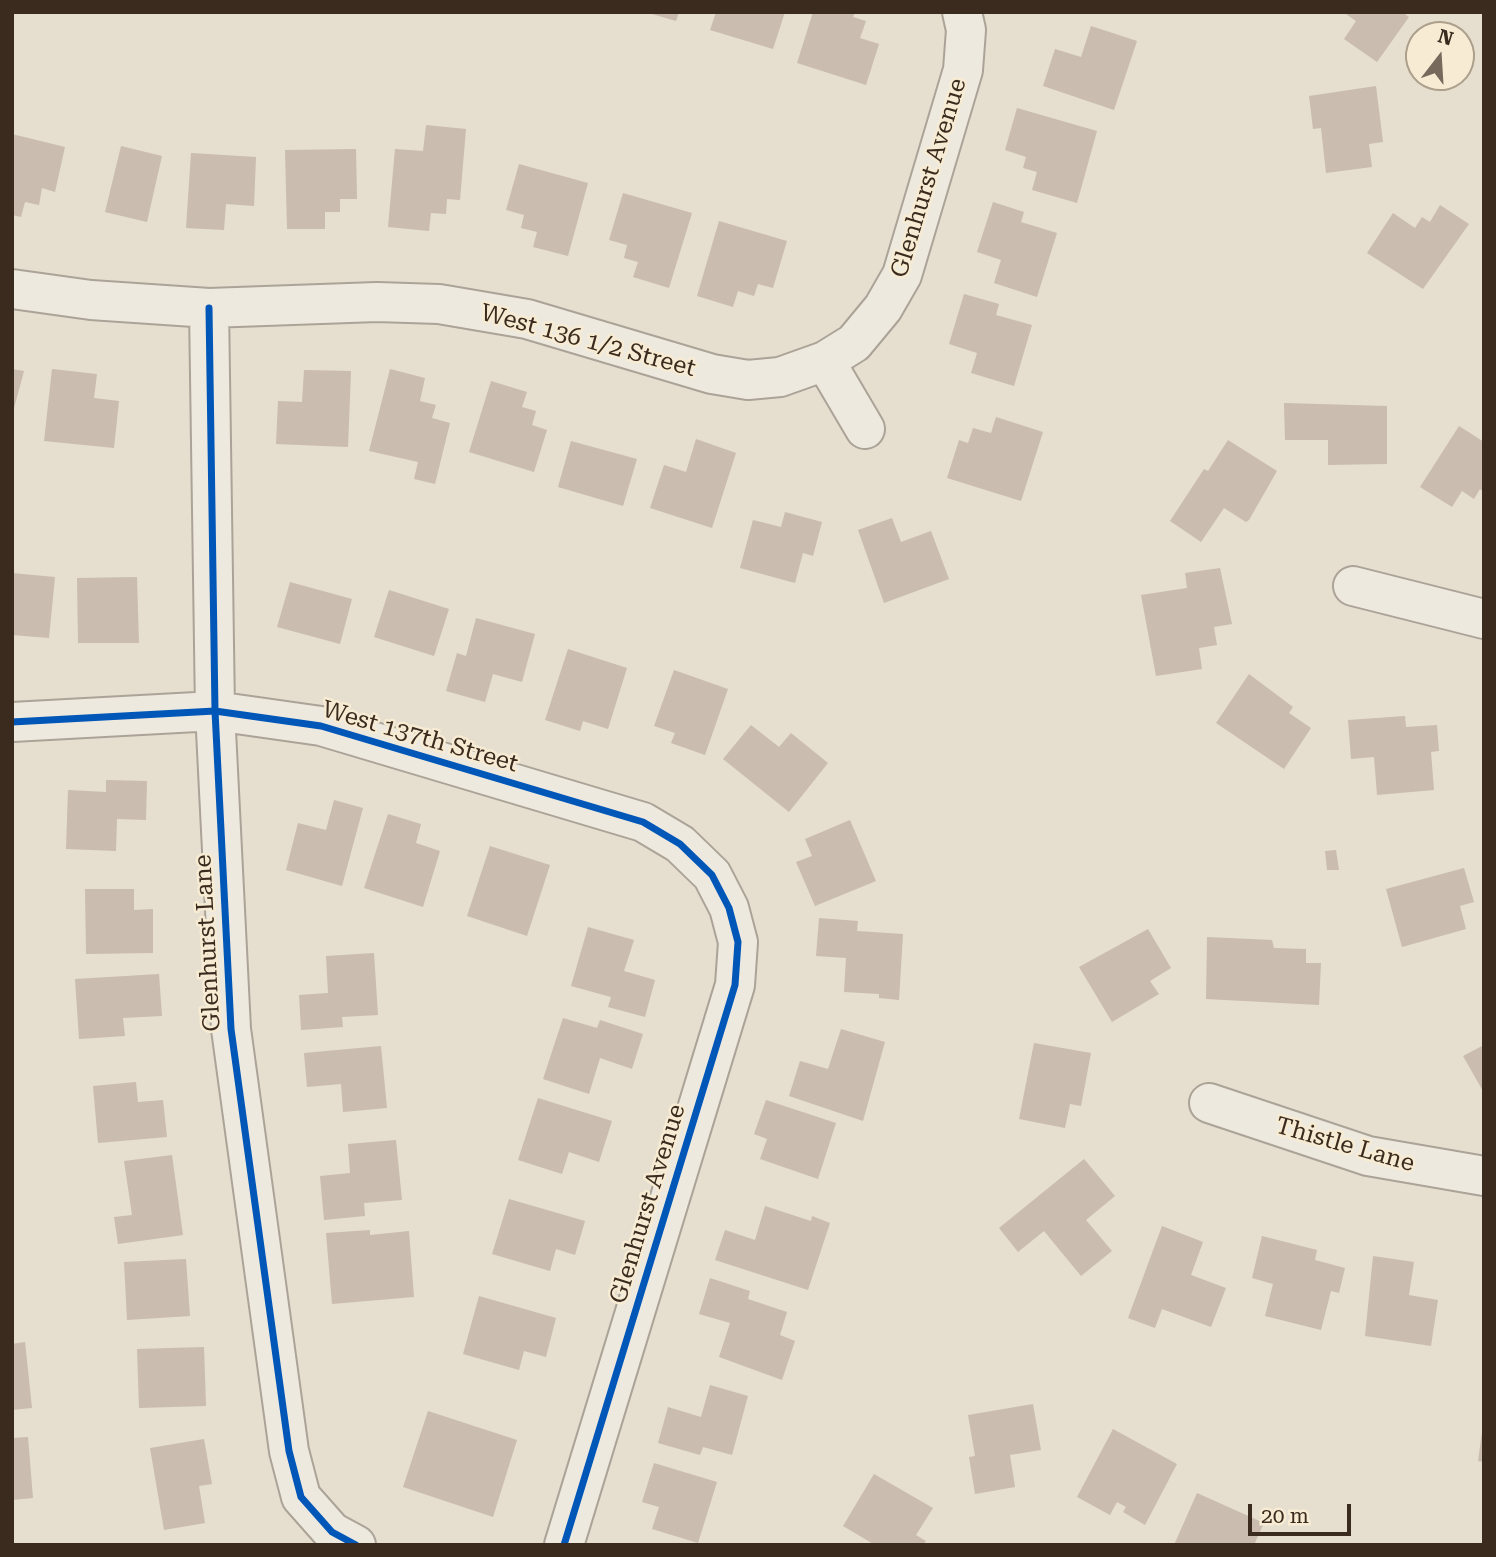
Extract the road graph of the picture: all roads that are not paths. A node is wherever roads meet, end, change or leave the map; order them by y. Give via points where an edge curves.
1 (962, 12) edge
2 (12, 289) edge
3 (209, 308) junction
4 (825, 360) junction
5 (865, 429) dead end
6 (1353, 586) dead end
7 (1484, 619) edge
8 (215, 711) junction
9 (12, 722) edge
10 (712, 875) joint
11 (1209, 1103) dead end
12 (1484, 1176) edge
13 (356, 1545) edge
14 (564, 1545) edge

1 - 4 street, Glenhurst Avenue via 966,30 963,70 902,275 883,308 854,343
2 - 3 street, West 136 1/2 Street
3 - 4 street, West 136 1/2 Street via 439,304 527,319 712,374 748,380 780,377
3 - 8 street, Glenhurst Lane
4 - 5 street
6 - 7 street
8 - 9 street, West 137th Street
8 - 10 street, West 137th Street via 321,726 643,822 680,844
8 - 13 street, Glenhurst Lane via 231,1029 289,1451 301,1497 332,1532
10 - 14 street, Glenhurst Avenue via 729,908 738,942 735,985
11 - 12 street, Thistle Lane via 1368,1156

